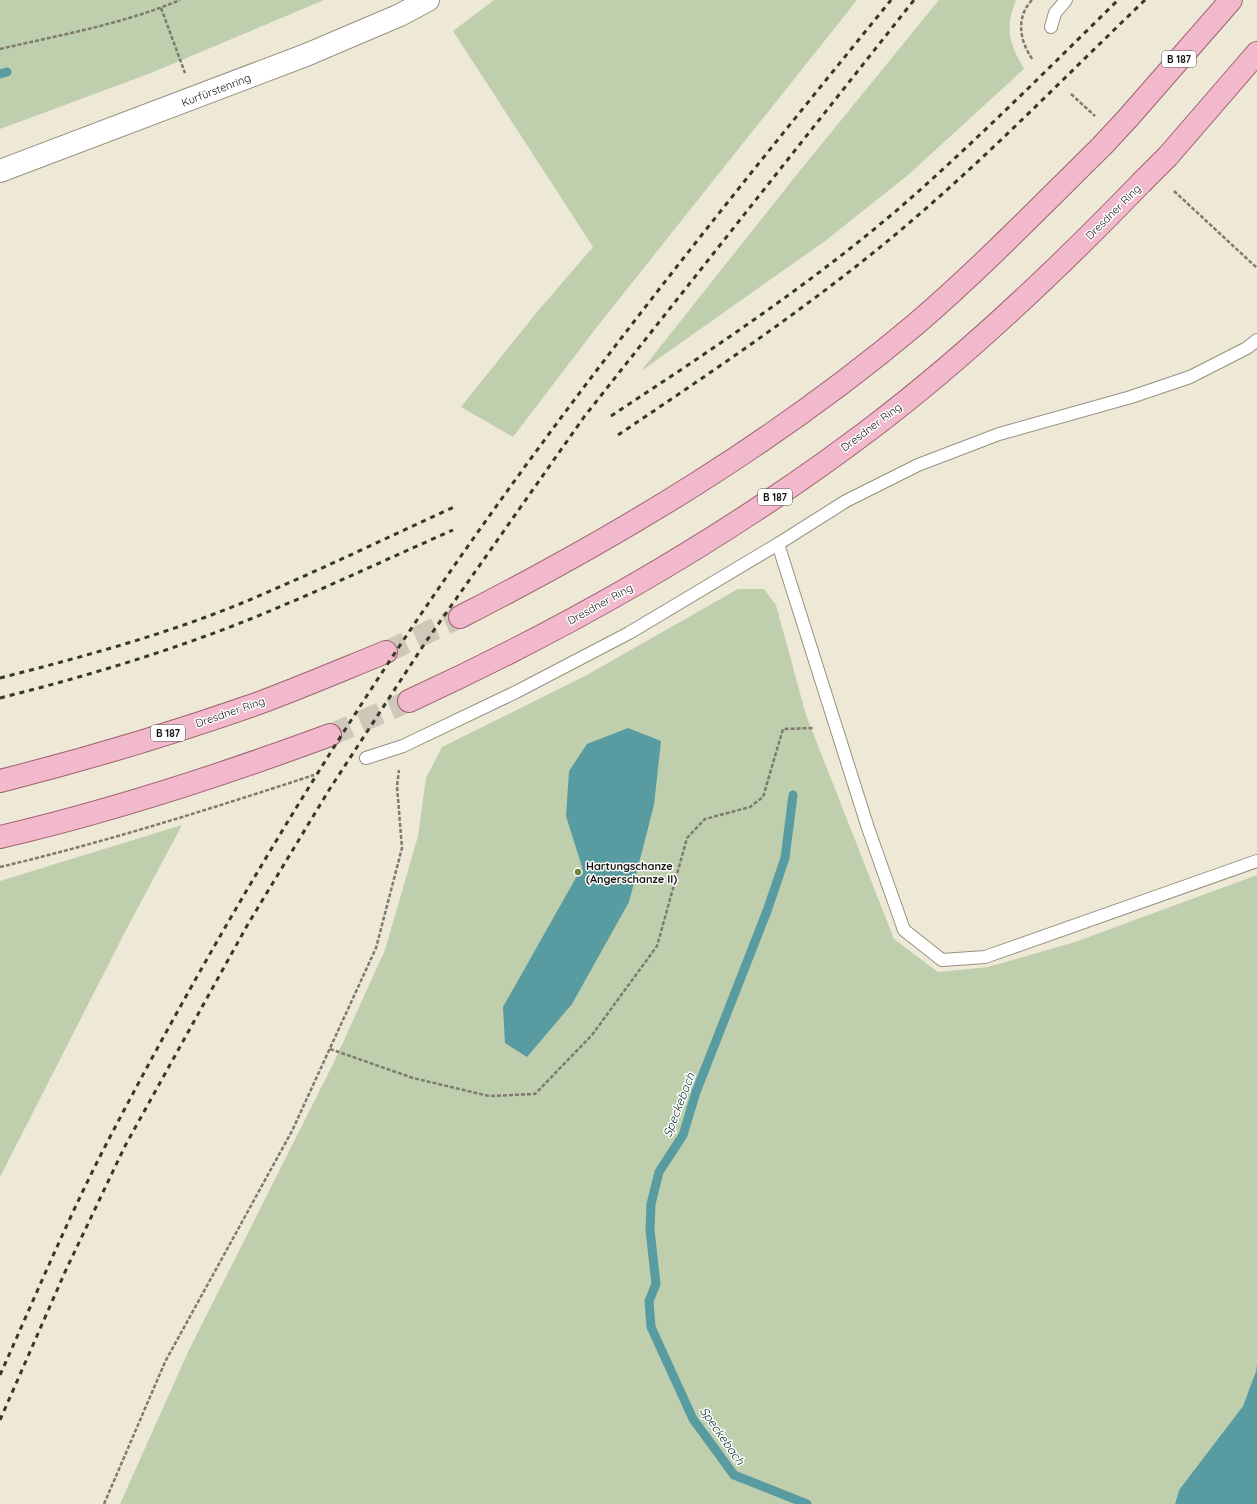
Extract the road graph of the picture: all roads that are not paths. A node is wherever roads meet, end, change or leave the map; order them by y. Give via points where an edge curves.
1 (428, 0) edge
2 (1066, 0) edge
3 (1231, 0) edge
4 (1051, 27) dead end
5 (1257, 53) edge
6 (0, 172) edge
7 (1257, 340) edge
8 (778, 544) junction
9 (460, 617) tunnel mouth
10 (386, 652) tunnel mouth
11 (409, 701) tunnel mouth
12 (330, 735) tunnel mouth
13 (366, 758) dead end
14 (0, 781) edge
15 (0, 837) edge
16 (1257, 861) edge

1 - 6 street, Kurfürstenring via 306,55
2 - 4 lane via 1055,13
3 - 9 main road, B 187, bridge via 1102,146 965,280 915,324 794,417 730,462 636,522
5 - 11 main road, Dresdner Ring / B 187, bridge via 1168,156 1011,312 870,429 728,529 589,612
7 - 8 lane via 1247,348 1190,377 1131,397 1000,434 918,465 846,501
8 - 13 lane via 628,633 516,692 403,746
8 - 16 lane via 868,828 904,930 942,960 985,957
10 - 14 main road, Dresdner Ring / B 187 via 203,722 105,753
12 - 15 main road via 151,796 85,816

